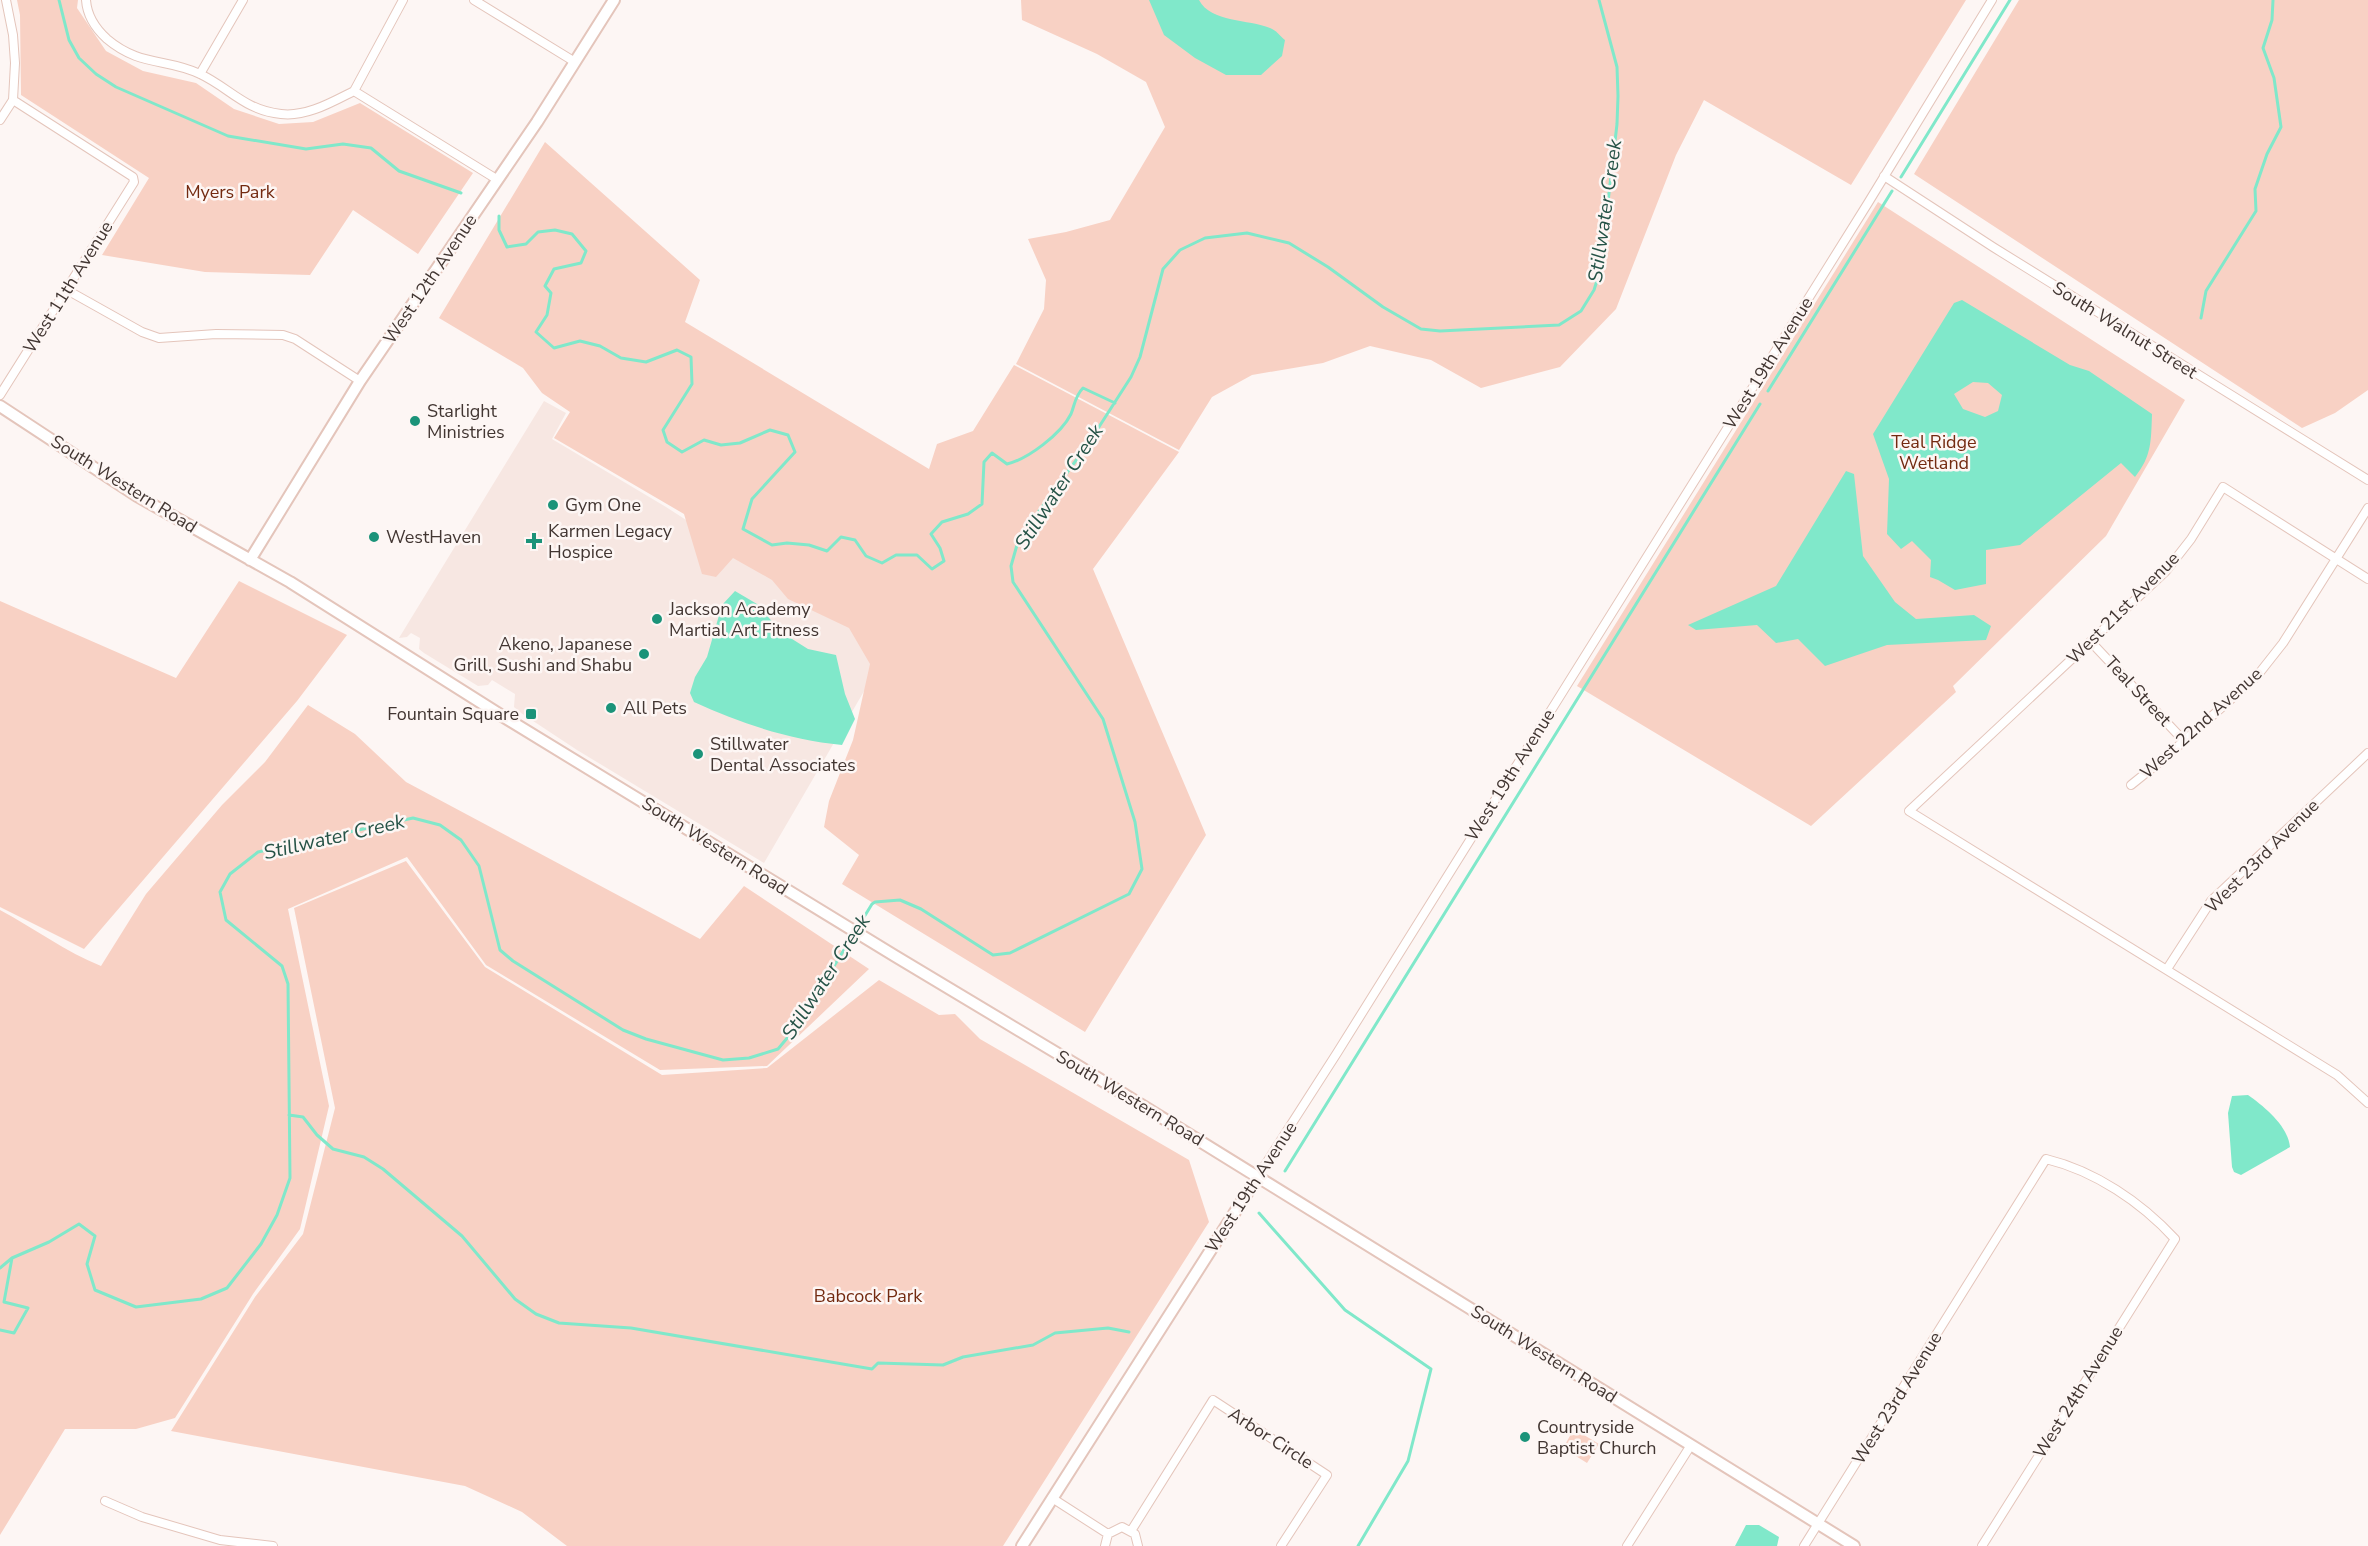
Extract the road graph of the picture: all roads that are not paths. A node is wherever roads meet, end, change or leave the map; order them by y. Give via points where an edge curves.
1 (6, 0) edge
2 (86, 0) edge
3 (243, 0) edge
4 (403, 0) edge
5 (474, 0) edge
6 (614, 0) edge
7 (1992, 0) edge
8 (575, 62) junction
9 (200, 74) junction
10 (354, 91) junction
11 (13, 100) junction
12 (0, 120) edge
13 (1884, 176) junction
14 (498, 180) junction
15 (67, 290) junction
16 (360, 381) junction
17 (0, 395) edge
18 (0, 406) edge
19 (2368, 480) edge
20 (2368, 508) edge
21 (250, 560) junction
22 (2336, 560) junction
23 (2368, 579) edge
24 (2091, 642) junction
25 (2184, 741) junction
26 (2368, 753) edge
27 (2131, 785) dead end
28 (2167, 969) junction
29 (2368, 1103) edge
30 (1258, 1176) junction
31 (2175, 1239) joint
32 (1691, 1445) junction
33 (1052, 1498) junction
34 (105, 1501) dead end
35 (1818, 1524) junction
36 (1131, 1531) junction
37 (1108, 1534) junction
38 (257, 1545) edge
39 (273, 1546) edge
40 (1022, 1546) edge
41 (1105, 1546) edge
42 (1138, 1546) edge
43 (1281, 1546) edge
44 (1627, 1546) edge
45 (1804, 1546) edge
46 (1854, 1546) edge
47 (1982, 1546) edge

1 - 11 street via 13,34
2 - 9 street via 91,19 114,45 131,56
3 - 9 street
4 - 10 street
5 - 8 street
6 - 8 main road, West 12th Avenue
7 - 13 street, West 19th Avenue
8 - 14 main road, West 12th Avenue
9 - 10 street via 249,106 282,114 306,113
10 - 14 street
11 - 12 street
11 - 15 street, West 11th Avenue via 133,177 134,182
13 - 19 street, South Walnut Street
13 - 30 street, West 19th Avenue
14 - 16 main road, West 12th Avenue
15 - 16 street via 159,338 283,335
15 - 17 street, West 11th Avenue
16 - 21 main road, West 12th Avenue
18 - 21 main road, South Western Road via 137,496
20 - 22 street, West 22nd Avenue
21 - 30 main road, South Western Road
22 - 23 street
22 - 24 street, West 21st Avenue via 2223,487 2166,571
22 - 25 street, West 22nd Avenue via 2257,676
24 - 25 street, Teal Street
24 - 28 street, West 21st Avenue via 1909,811
25 - 27 street, West 22nd Avenue
26 - 28 street, West 23rd Avenue via 2211,901
28 - 29 street via 2337,1075
30 - 32 main road, South Western Road
30 - 33 main road, West 19th Avenue
31 - 35 street, West 23rd Avenue via 2114,1188 2070,1165 2046,1159
31 - 47 street, West 24th Avenue
32 - 35 main road, South Western Road
32 - 44 street
33 - 37 street
33 - 40 main road, West 19th Avenue
34 - 38 street via 142,1517 220,1540
35 - 45 street, West 23rd Avenue
35 - 46 main road, South Western Road
36 - 37 street via 1122,1527
36 - 42 street
36 - 43 street, Arbor Circle via 1213,1400 1327,1475
37 - 41 street
38 - 39 street

